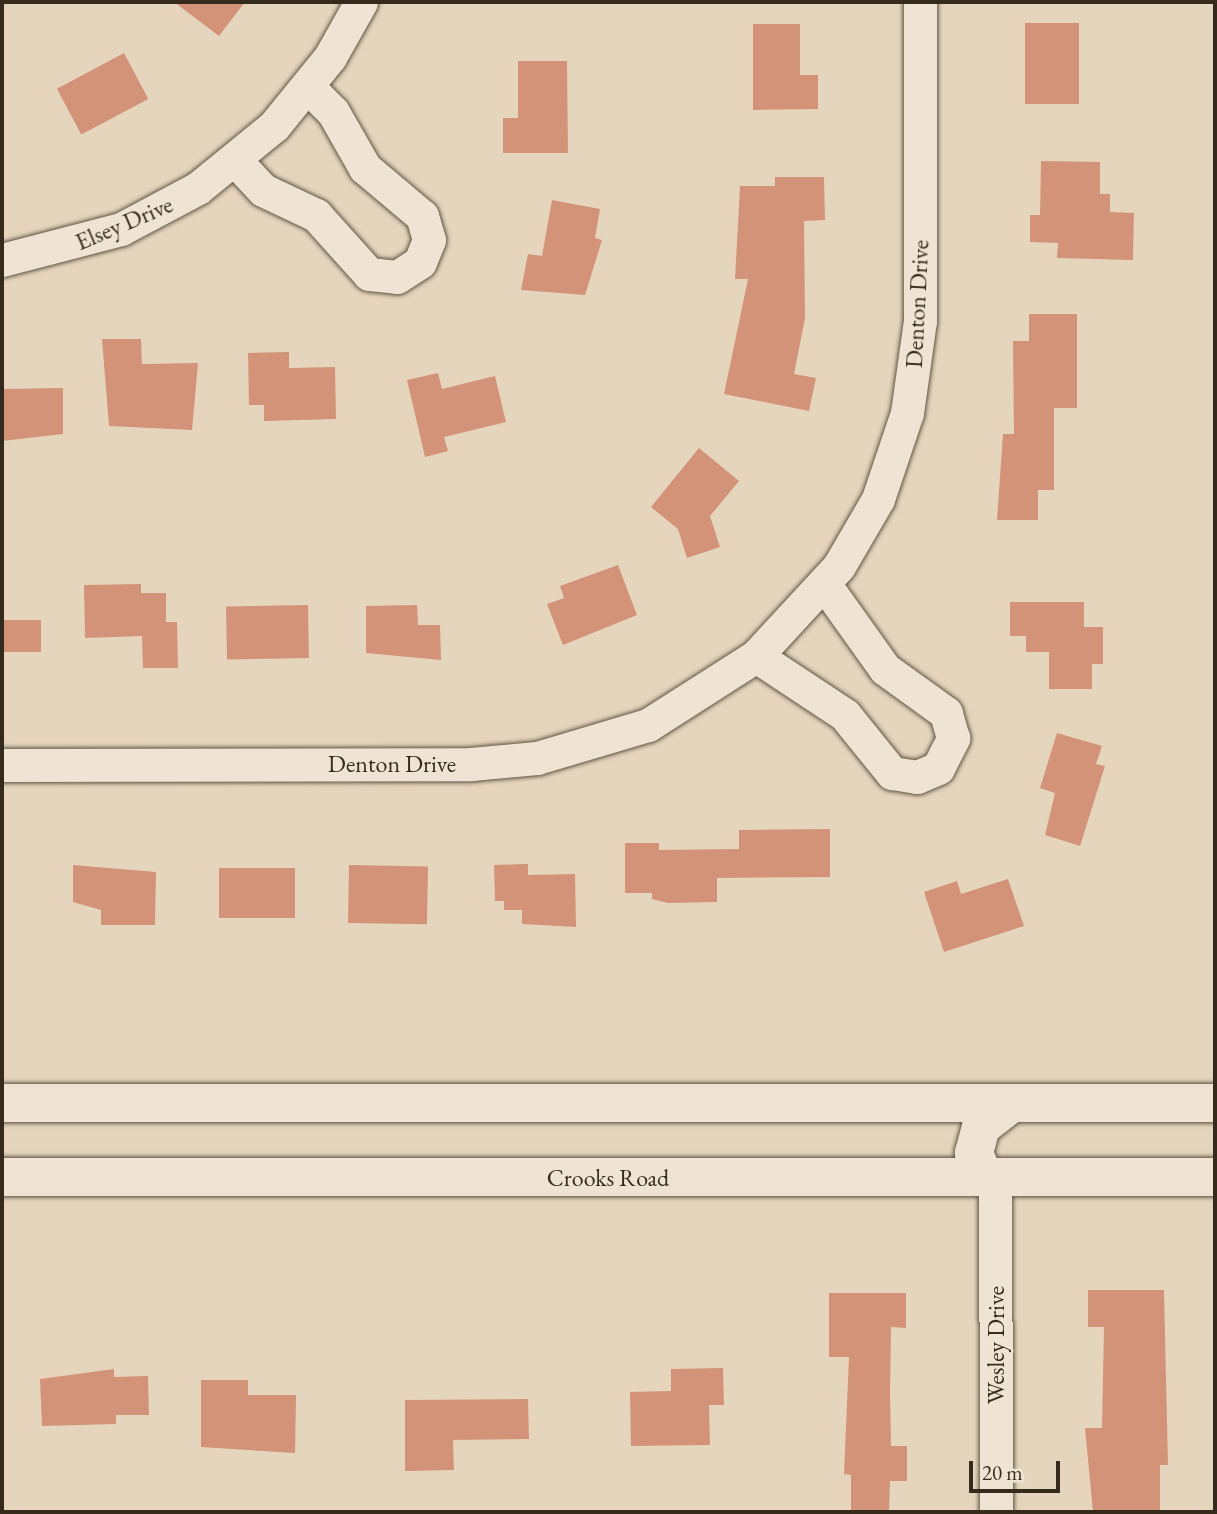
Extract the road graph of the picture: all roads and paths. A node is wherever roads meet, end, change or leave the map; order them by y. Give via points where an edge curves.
1 (361, 2) edge
2 (920, 2) edge
3 (308, 87) junction
4 (235, 160) junction
5 (2, 260) edge
6 (825, 585) junction
7 (756, 656) junction
8 (2, 765) edge
9 (2, 1103) edge
10 (1012, 1103) junction
11 (1215, 1103) edge
12 (2, 1177) edge
13 (990, 1177) junction
14 (1215, 1177) edge
15 (996, 1512) edge

1 - 3 street, Elsey Drive
2 - 6 street, Denton Drive via 916,368 878,499
3 - 4 street, Elsey Drive
3 - 4 street via 333,112 373,177 422,216 429,240 420,262 397,277 369,274 316,215 263,190
4 - 5 street, Elsey Drive via 159,213 121,229
6 - 7 street, Denton Drive
6 - 7 street via 885,669 946,713 953,738 938,768 917,777 892,773 845,715 768,670
7 - 8 street, Denton Drive via 648,725 537,758 471,764
9 - 10 main road
10 - 11 main road
10 - 13 main road via 981,1127 974,1153
12 - 13 main road, Crooks Road
13 - 14 main road, Crooks Road
13 - 15 street, Wesley Drive

